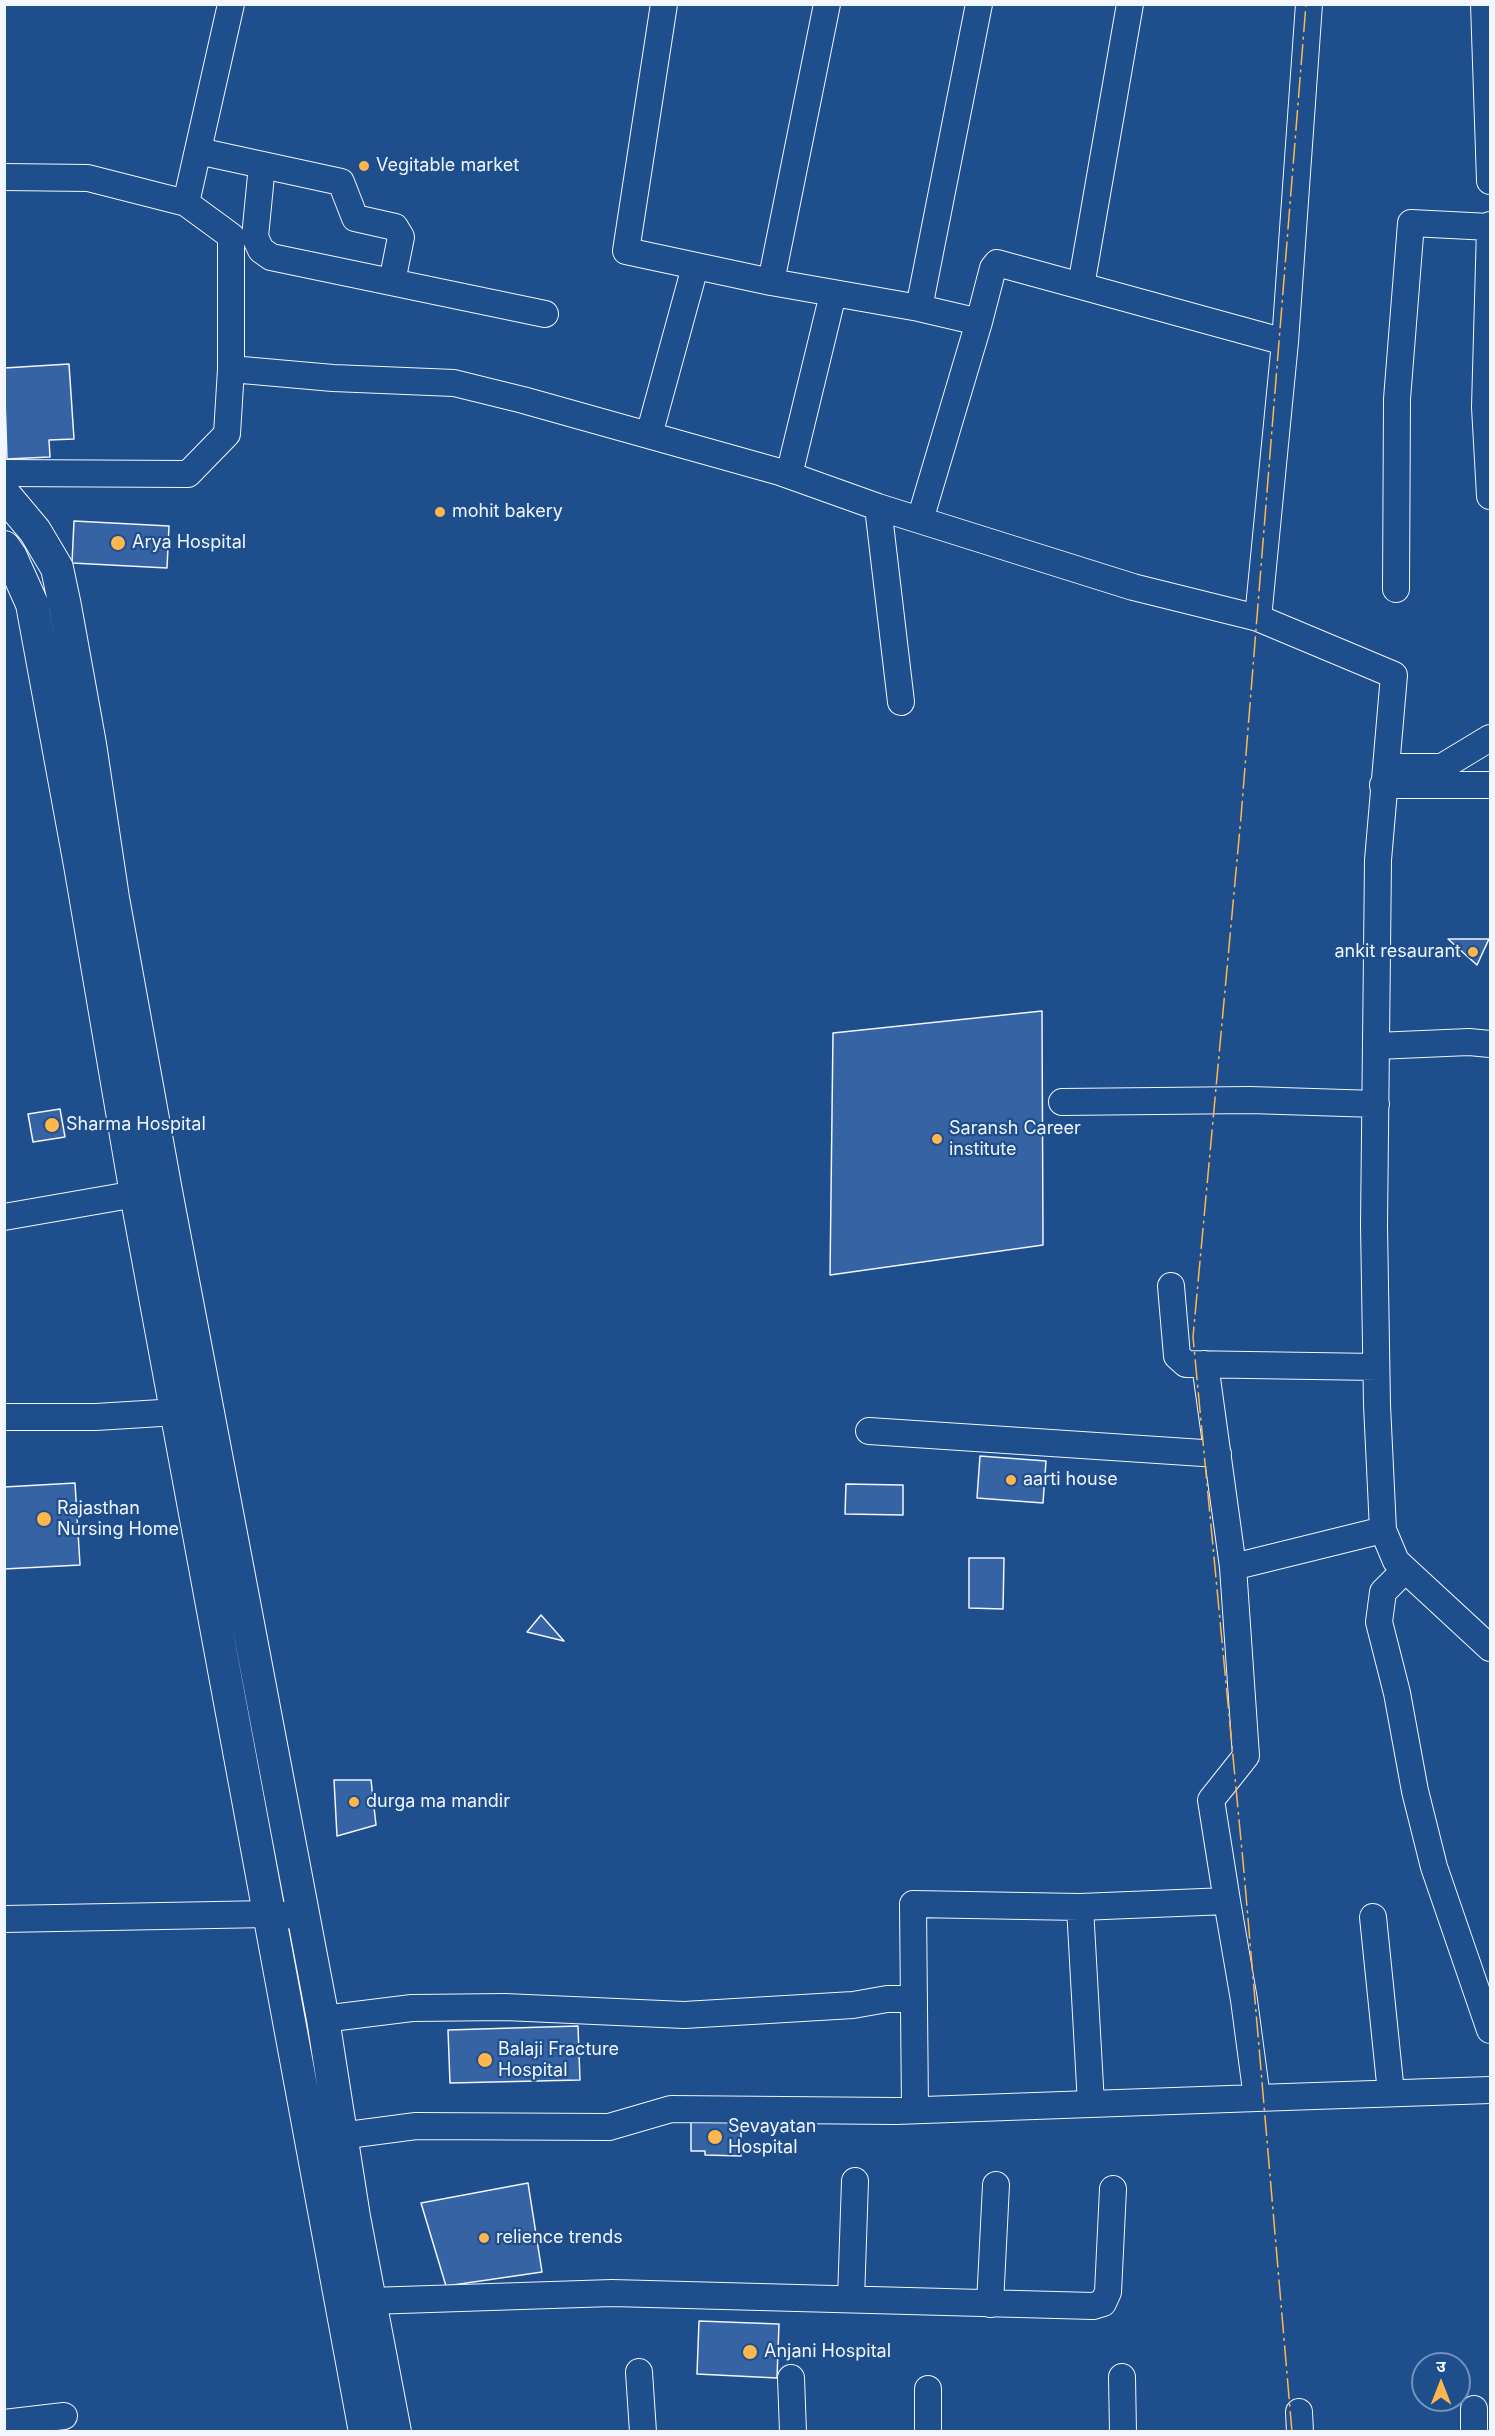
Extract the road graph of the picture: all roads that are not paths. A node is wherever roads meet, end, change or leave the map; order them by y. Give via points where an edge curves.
1 (231, 4) edge
2 (664, 4) edge
3 (827, 4) edge
4 (979, 4) edge
5 (1130, 4) edge
6 (1309, 4) edge
7 (1484, 4) edge
8 (198, 151) junction
9 (262, 165) junction
10 (4, 177) edge
11 (1491, 181) edge
12 (186, 203) junction
13 (1490, 226) edge
14 (695, 267) junction
15 (393, 282) junction
16 (771, 282) junction
17 (1081, 286) junction
18 (833, 294) junction
19 (919, 308) junction
20 (545, 314) dead end
21 (979, 322) junction
22 (1285, 342) junction
23 (231, 369) junction
24 (650, 435) junction
25 (4, 472) edge
26 (789, 475) junction
27 (4, 494) edge
28 (1491, 496) edge
29 (878, 507) junction
30 (921, 520) junction
31 (4, 547) edge
32 (1396, 589) dead end
33 (1258, 618) junction
34 (901, 702) dead end
35 (1491, 738) edge
36 (1384, 776) junction
37 (1491, 785) edge
38 (1491, 1044) edge
39 (1376, 1046) junction
40 (1062, 1102) dead end
41 (1376, 1104) junction
42 (136, 1194) junction
43 (4, 1217) edge
44 (1171, 1286) dead end
45 (1205, 1364) junction
46 (1376, 1367) junction
47 (177, 1412) junction
48 (4, 1417) edge
49 (869, 1431) dead end
50 (1218, 1454) junction
51 (1383, 1530) junction
52 (1233, 1567) junction
53 (1405, 1570) junction
54 (1491, 1648) edge
55 (1227, 1902) junction
56 (1080, 1907) junction
57 (268, 1914) junction
58 (302, 1916) junction
59 (1373, 1917) dead end
60 (4, 1919) edge
61 (914, 2000) junction
62 (322, 2019) junction
63 (1491, 2030) edge
64 (1491, 2090) edge
65 (1391, 2093) junction
66 (1257, 2098) junction
67 (1091, 2104) junction
68 (915, 2110) junction
69 (340, 2136) junction
70 (855, 2181) dead end
71 (996, 2185) dead end
72 (1113, 2189) dead end
73 (850, 2300) junction
74 (370, 2301) junction
75 (990, 2304) junction
76 (639, 2372) dead end
77 (1122, 2377) dead end
78 (791, 2378) dead end
79 (928, 2389) dead end
80 (64, 2416) dead end
81 (4, 2423) edge
82 (365, 2432) edge
83 (395, 2432) edge
84 (643, 2432) edge
85 (792, 2432) edge
86 (928, 2432) edge
87 (1123, 2432) edge

1 - 8 street
2 - 14 street via 626,251
3 - 16 street
4 - 19 street
5 - 17 street
6 - 22 street
7 - 11 street
8 - 9 street
8 - 12 street
9 - 15 street via 341,182 355,218 395,227 401,237
9 - 15 street via 255,237 261,250 271,257
10 - 12 street via 88,178
12 - 23 street via 231,237
13 - 28 street via 1485,407
13 - 32 street via 1411,223 1397,399
14 - 16 street
14 - 24 street
15 - 20 street
16 - 18 street
17 - 21 street via 998,263 993,268
17 - 22 street
18 - 19 street
18 - 26 street
19 - 21 street
21 - 30 street
22 - 33 street
23 - 24 street via 454,383
23 - 25 street via 226,434 188,474
24 - 26 street
26 - 29 street
27 - 58 main road via 35,531 57,568 65,606 166,1191
29 - 30 street
29 - 34 street
30 - 33 street via 1133,587
31 - 42 main road via 32,604
33 - 36 street via 1394,675
35 - 36 street via 1442,766
36 - 37 street
36 - 39 street via 1378,860
38 - 39 street
39 - 41 street
40 - 41 street via 1250,1100
41 - 46 street
42 - 43 street
42 - 47 main road
44 - 45 street via 1177,1356 1186,1364
45 - 46 street
45 - 50 street
46 - 51 street
47 - 48 street
47 - 57 main road
49 - 50 street
50 - 52 street
51 - 52 street
51 - 53 street via 1396,1561
52 - 55 street via 1246,1756 1211,1800
53 - 54 street
53 - 63 street via 1383,1593 1379,1622 1434,1867
55 - 56 street
55 - 66 street
56 - 61 street via 914,1904
56 - 67 street
57 - 58 street
57 - 60 street
57 - 82 main road
58 - 62 main road
59 - 65 street
61 - 62 street via 684,2015 505,2007 412,2008
61 - 68 street
62 - 69 main road
64 - 65 street
65 - 66 street
66 - 67 street
67 - 68 street
68 - 69 street via 670,2109 609,2127 416,2126
69 - 74 main road
70 - 73 street
71 - 75 street
72 - 75 street via 1108,2292 1103,2303
73 - 74 street via 612,2293
73 - 75 street
74 - 83 main road
76 - 84 street
77 - 87 street
78 - 85 street
79 - 86 street
80 - 81 street

